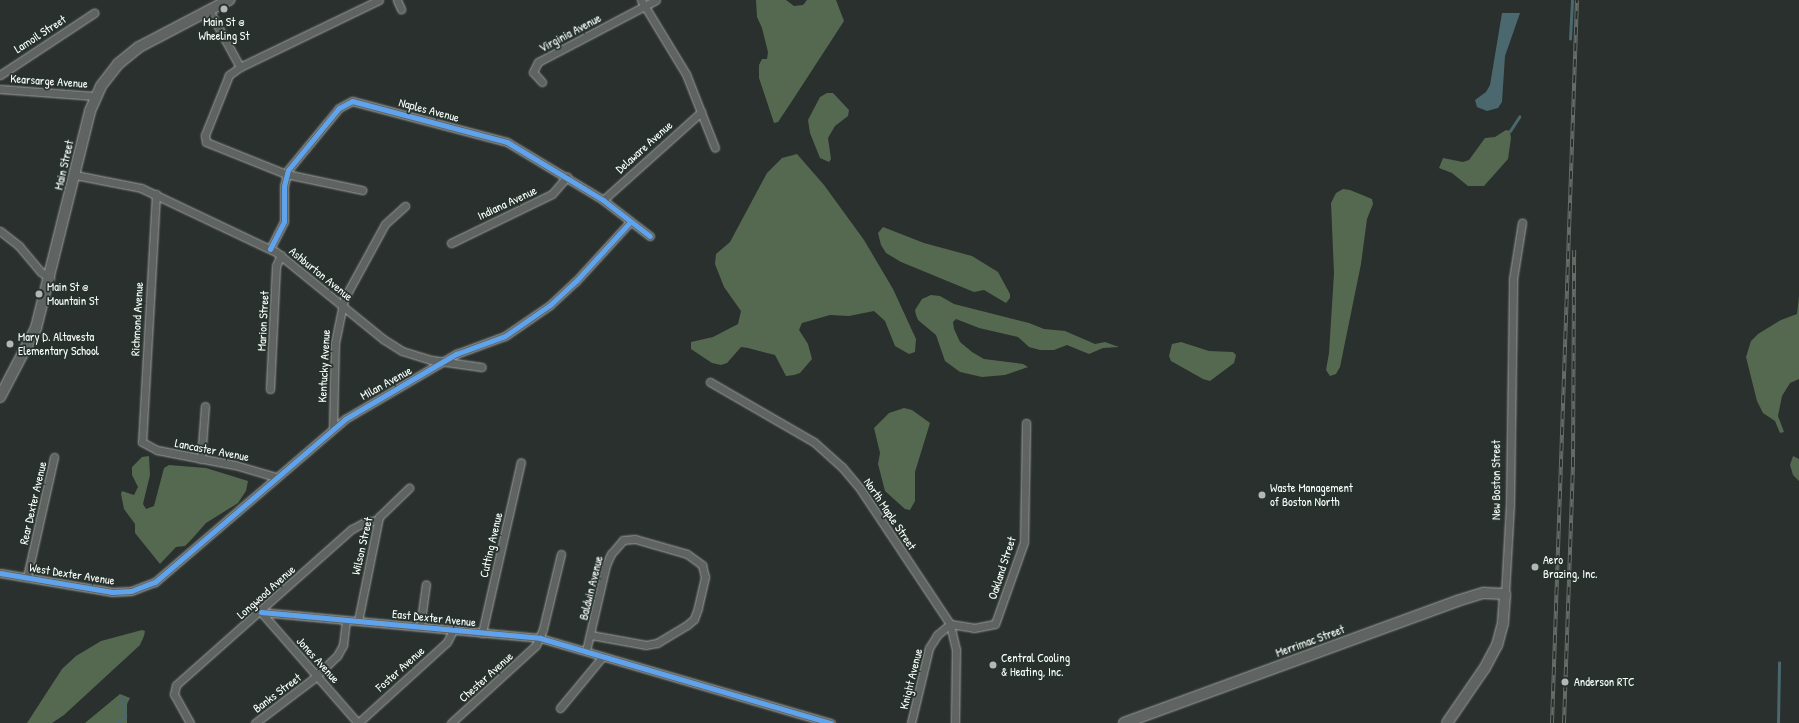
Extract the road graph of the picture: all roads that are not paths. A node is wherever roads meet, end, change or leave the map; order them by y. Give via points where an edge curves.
1 (229, 0) edge
2 (379, 0) edge
3 (396, 0) edge
4 (656, 0) edge
5 (643, 3) edge
6 (401, 9) dead end
7 (209, 10) junction
8 (94, 13) dead end
9 (240, 67) junction
10 (0, 75) edge
11 (542, 82) dead end
12 (0, 89) edge
13 (95, 96) junction
14 (701, 112) junction
15 (715, 148) dead end
16 (286, 174) junction
17 (75, 175) junction
18 (567, 177) junction
19 (362, 190) dead end
20 (156, 194) junction
21 (603, 200) junction
22 (405, 206) dead end
23 (630, 222) junction
24 (1522, 223) dead end
25 (0, 231) edge
26 (650, 236) dead end
27 (451, 243) dead end
28 (270, 249) junction
29 (281, 255) junction
30 (50, 278) junction
31 (342, 305) junction
32 (444, 362) junction
33 (482, 366) dead end
34 (710, 382) dead end
35 (270, 388) dead end
36 (0, 397) edge
37 (205, 406) dead end
38 (1026, 423) dead end
39 (333, 428) junction
40 (143, 444) joint
41 (54, 457) dead end
42 (201, 458) junction
43 (521, 462) dead end
44 (276, 477) junction
45 (409, 488) dead end
46 (378, 520) junction
47 (561, 554) dead end
48 (0, 573) edge
49 (27, 577) junction
50 (161, 578) joint
51 (426, 584) dead end
52 (1505, 594) junction
53 (261, 612) junction
54 (346, 620) junction
55 (358, 621) junction
56 (950, 624) junction
57 (420, 626) junction
58 (453, 630) junction
59 (482, 633) junction
60 (591, 635) junction
61 (540, 638) junction
62 (586, 651) junction
63 (603, 656) junction
64 (317, 676) junction
65 (560, 708) dead end
66 (190, 723) edge
67 (255, 723) edge
68 (358, 723) edge
69 (451, 723) edge
70 (831, 723) edge
71 (911, 723) edge
72 (955, 723) edge
73 (1124, 723) edge
74 (1447, 723) edge

1 - 7 main road, Main Street
2 - 9 street
3 - 6 street
4 - 5 street, Virginia Avenue
5 - 11 street, Virginia Avenue via 538,62 533,72
5 - 14 street via 684,70
7 - 9 street
7 - 13 main road, Main Street via 130,53 107,76
8 - 10 street, Lamoil Street
9 - 16 street via 230,76 205,140
12 - 13 street, Kearsarge Avenue
13 - 17 main road, Main Street
14 - 15 street
14 - 21 street, Delaware Avenue
16 - 18 street, Naples Avenue via 339,108 352,101 499,139
16 - 19 street
16 - 28 street via 284,221
17 - 20 street, Ashburton Avenue via 126,184
17 - 30 main road, Main Street
18 - 21 street, Naples Avenue
18 - 27 street, Indiana Avenue via 552,194
20 - 28 street, Ashburton Avenue
20 - 40 street, Richmond Avenue
21 - 23 street, Naples Avenue
22 - 31 street, Kentucky Avenue via 390,216 381,229
23 - 26 street, Naples Avenue
23 - 32 street, Milan Avenue via 576,281 550,305 505,336
24 - 52 street, New Boston Street via 1513,279 1510,504
25 - 30 street via 19,246 41,272
28 - 29 street, Ashburton Avenue
29 - 31 street, Ashburton Avenue
29 - 35 street, Marion Street via 276,266
30 - 36 main road, Main Street via 33,336
31 - 32 street, Ashburton Avenue via 395,347 421,358
31 - 39 street, Kentucky Avenue via 335,343
32 - 33 street, Ashburton Avenue
32 - 39 street, Milan Avenue via 366,405
34 - 56 street, North Maple Street via 796,430 822,448 842,467 882,519
37 - 42 street
38 - 56 street, Oakland Street via 1024,542 995,624 974,628
39 - 44 street, Milan Avenue
40 - 42 street, Lancaster Avenue via 157,450
41 - 49 street, Rear Dexter Avenue
42 - 44 street, Lancaster Avenue
43 - 59 street, Cutting Avenue
44 - 50 street, Milan Avenue
45 - 46 street, Wilson Street via 383,511
46 - 53 street, Longwood Avenue via 357,526
46 - 55 street, Wilson Street
47 - 61 street, Chester Avenue
48 - 49 street, West Dexter Avenue
49 - 50 street, West Dexter Avenue via 117,592 141,589
51 - 57 street
52 - 73 main road, Merrimac Street via 1483,593 1457,601
52 - 74 main road, New Boston Street via 1503,623 1497,645 1484,669
53 - 54 street, East Dexter Avenue
53 - 64 street, Jones Avenue
53 - 66 street, Longwood Avenue via 195,667 173,690
54 - 55 street, East Dexter Avenue
54 - 64 street, Banks Street via 343,647
55 - 57 street, East Dexter Avenue
56 - 71 street, Knight Avenue via 940,631 929,648
56 - 72 street, North Maple Street via 956,649
57 - 58 street, East Dexter Avenue
58 - 59 street, East Dexter Avenue
58 - 68 street, Foster Avenue via 447,642
59 - 61 street, East Dexter Avenue
60 - 60 street, Baldwin Avenue via 606,565 610,554 623,540 635,539 687,554 702,565 706,577 694,619 687,625 657,643 646,645
60 - 62 street, Baldwin Avenue
61 - 62 street, East Dexter Avenue
61 - 69 street, Chester Avenue via 532,650
62 - 63 street, East Dexter Avenue
63 - 65 street
63 - 70 street, East Dexter Avenue
64 - 67 street, Banks Street
64 - 68 street, Jones Avenue

